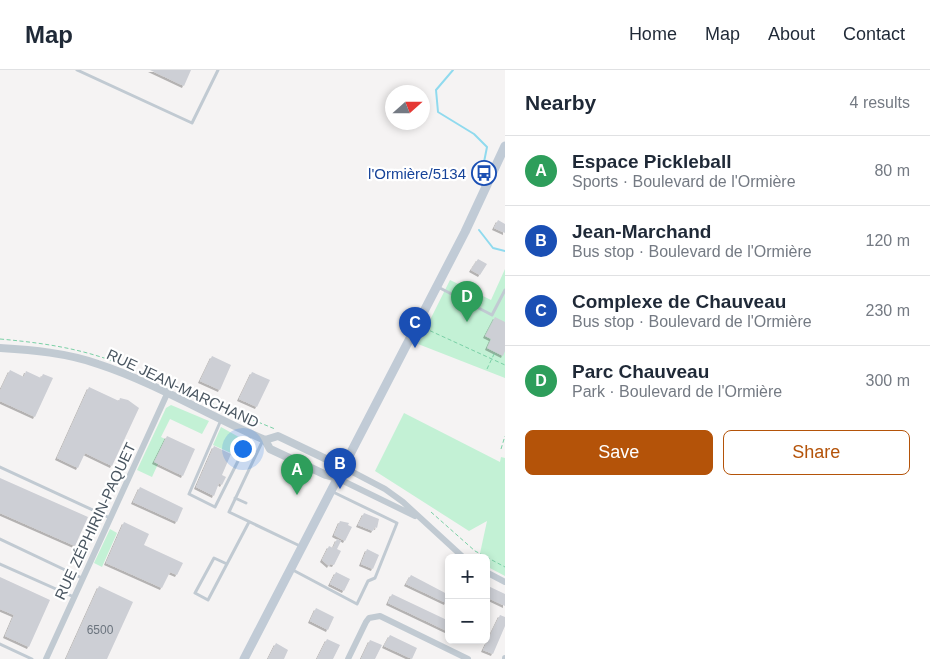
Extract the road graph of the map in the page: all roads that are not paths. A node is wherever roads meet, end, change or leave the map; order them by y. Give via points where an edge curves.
1 (77, 70) edge
2 (218, 70) edge
3 (505, 146) edge
4 (437, 287) junction
5 (505, 290) edge
6 (0, 348) edge
7 (168, 394) junction
8 (221, 420) junction
9 (251, 434) junction
10 (264, 440) junction
11 (0, 467) edge
12 (343, 467) junction
13 (337, 478) junction
14 (331, 491) junction
15 (235, 498) junction
16 (246, 503) dead end
17 (417, 517) junction
18 (110, 518) junction
19 (249, 522) junction
20 (0, 539) edge
21 (302, 546) junction
22 (459, 554) edge
23 (0, 564) edge
24 (227, 564) junction
25 (290, 569) junction
26 (490, 574) edge
27 (82, 579) junction
28 (505, 582) edge
29 (74, 597) junction
30 (0, 644) edge
31 (32, 659) edge
32 (46, 659) edge
33 (244, 659) edge
34 (348, 659) edge
35 (468, 659) edge

1 - 2 lane via 192,123
3 - 4 main road
4 - 5 lane via 492,315
4 - 12 main road
6 - 7 street, RUE JEAN-MARCHAND via 54,353 97,363
7 - 8 street, RUE JEAN-MARCHAND
7 - 18 street, RUE ZÉPHIRIN-PAQUET
8 - 9 street, RUE JEAN-MARCHAND
8 - 9 lane via 189,494 215,507
9 - 10 street, RUE JEAN-MARCHAND
10 - 12 street, RUE JEAN-MARCHAND via 278,436
10 - 13 street, RUE JEAN-MARCHAND via 270,449
10 - 15 lane
11 - 18 lane
12 - 13 main road
12 - 17 street via 385,488
13 - 14 main road
13 - 17 street
14 - 21 main road
14 - 25 lane via 397,522 375,578 368,581 357,604
15 - 16 lane
15 - 19 lane via 229,512
17 - 22 street
18 - 27 street, RUE ZÉPHIRIN-PAQUET
19 - 21 lane
19 - 24 lane
20 - 27 lane
21 - 25 main road
23 - 29 lane
24 - 24 lane via 208,600 195,593 214,558
25 - 33 main road
26 - 28 street
27 - 29 street, RUE ZÉPHIRIN-PAQUET
29 - 32 street, RUE ZÉPHIRIN-PAQUET
30 - 31 lane
34 - 35 street via 366,622 380,616

